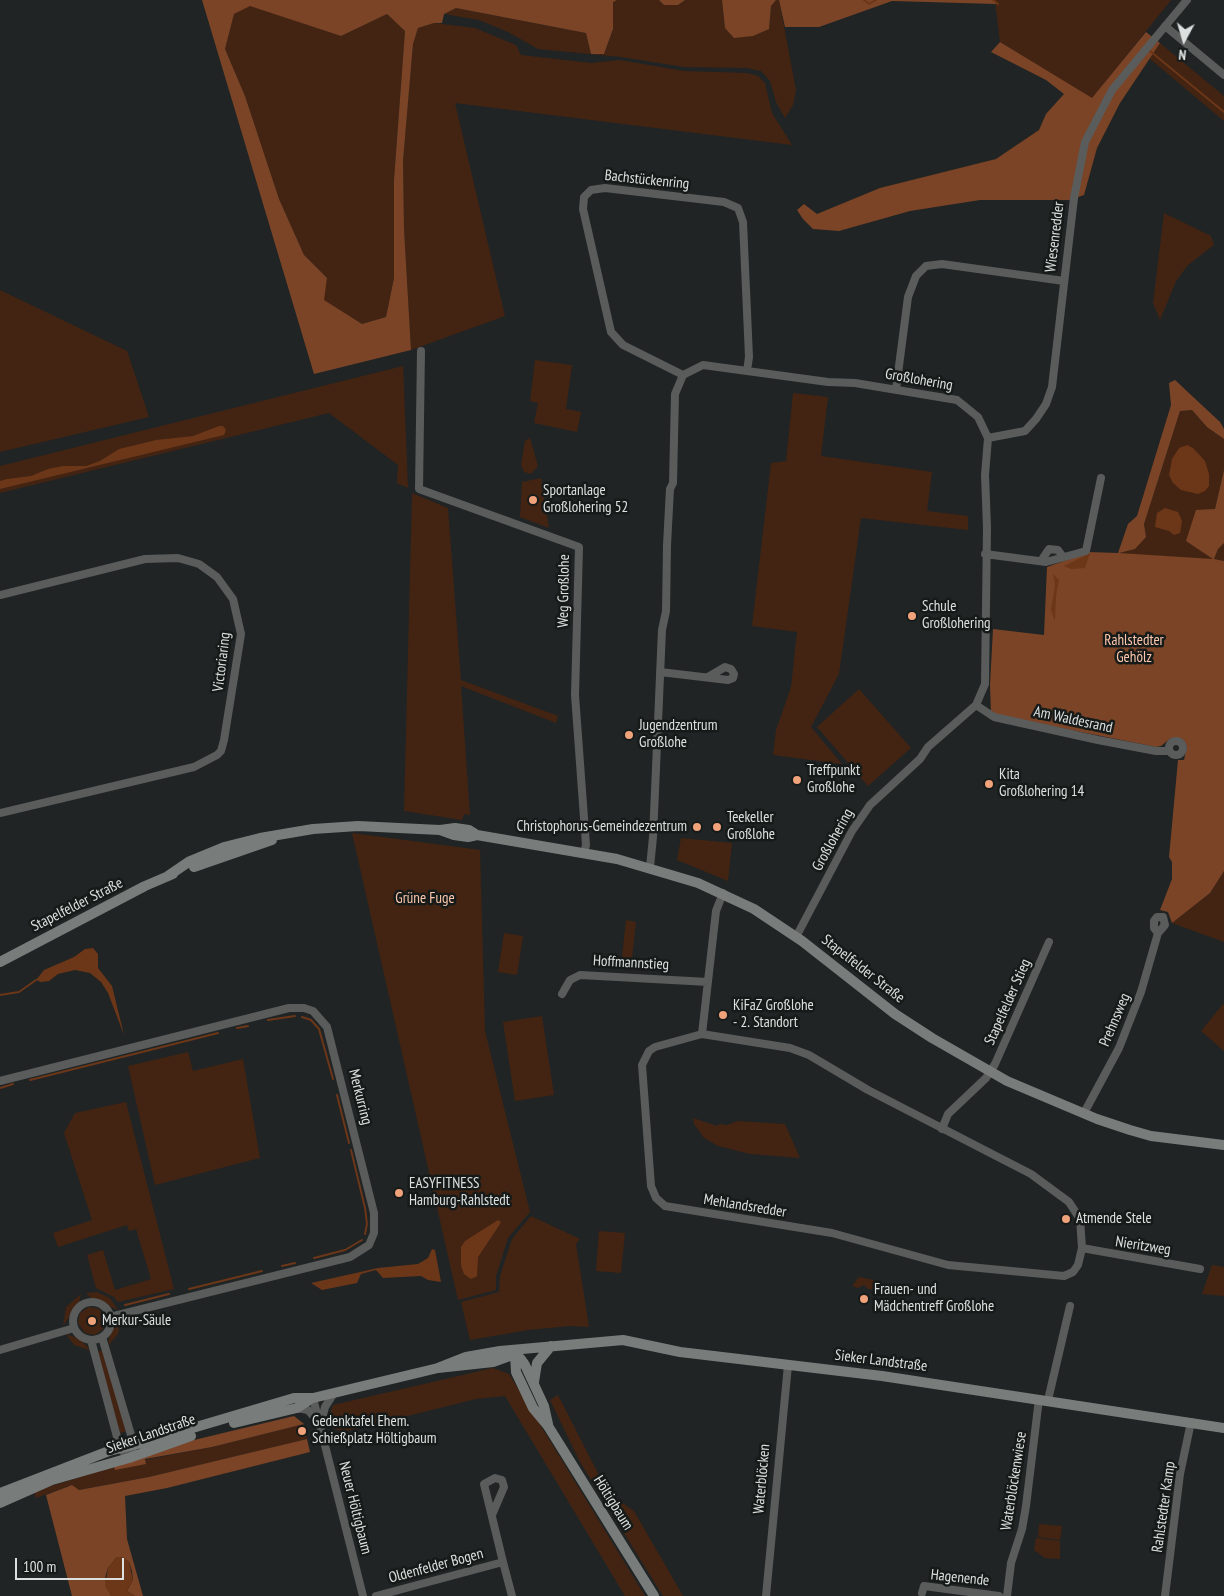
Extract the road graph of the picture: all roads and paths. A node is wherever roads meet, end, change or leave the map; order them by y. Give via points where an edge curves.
1 (1187, 0) edge
2 (1165, 26) junction
3 (1224, 74) edge
4 (1064, 281) junction
5 (421, 351) dead end
6 (747, 371) junction
7 (683, 374) junction
8 (896, 389) junction
9 (988, 438) junction
10 (1101, 478) dead end
11 (985, 554) junction
12 (0, 595) edge
13 (660, 672) junction
14 (708, 677) dead end
15 (976, 705) junction
16 (1169, 750) dead end
17 (0, 813) edge
18 (287, 833) junction
19 (584, 853) junction
20 (650, 867) junction
21 (168, 876) junction
22 (723, 894) junction
23 (1158, 933) dead end
24 (796, 937) junction
25 (1049, 942) dead end
26 (0, 962) edge
27 (708, 982) junction
28 (562, 994) dead end
29 (702, 1034) junction
30 (990, 1072) junction
31 (0, 1081) edge
32 (1084, 1114) junction
33 (942, 1129) junction
34 (1224, 1145) edge
35 (1082, 1248) junction
36 (1200, 1269) dead end
37 (1070, 1306) dead end
38 (110, 1317) junction
39 (74, 1328) junction
40 (102, 1337) junction
41 (91, 1340) junction
42 (551, 1346) junction
43 (533, 1348) junction
44 (0, 1350) edge
45 (500, 1351) junction
46 (515, 1354) junction
47 (493, 1362) junction
48 (788, 1365) junction
49 (438, 1368) junction
50 (516, 1372) junction
51 (534, 1385) junction
52 (334, 1393) junction
53 (313, 1398) junction
54 (1044, 1400) junction
55 (297, 1408) junction
56 (1191, 1422) junction
57 (548, 1426) junction
58 (321, 1428) junction
59 (1224, 1428) edge
60 (134, 1445) junction
61 (120, 1448) junction
62 (129, 1458) junction
63 (0, 1493) edge
64 (0, 1503) edge
65 (492, 1515) dead end
66 (503, 1562) junction
67 (922, 1593) dead end
68 (363, 1596) edge
69 (376, 1596) edge
70 (512, 1596) edge
71 (654, 1596) edge
72 (766, 1596) edge
73 (999, 1596) edge
74 (1007, 1596) edge
75 (1165, 1596) edge

1 - 2 street, Wiesenredder
2 - 3 street
2 - 4 street, Wiesenredder via 1112,90 1085,142 1078,166
4 - 8 street via 942,264 926,266 916,276 908,297
4 - 9 street, Wiesenredder via 1052,387 1046,404 1025,431
5 - 19 street, Weg Großlohe via 419,489 579,548 575,695
6 - 7 street, Großlohering via 703,365
6 - 7 street, Bachstückenring via 743,222 738,208 724,202 605,188 591,190 584,197 583,209 611,332 624,345
6 - 8 street, Großlohering
7 - 13 street via 675,394 673,483 670,489 666,611
8 - 9 street, Großlohering via 963,403 978,417
9 - 11 street, Großlohering
10 - 11 street via 1086,551 1041,561
11 - 15 street, Großlohering via 985,684
12 - 17 street, Victoriaring via 145,559 178,558 199,564 217,577 233,599 241,634 223,746 217,756 194,767
13 - 14 street
13 - 20 street
15 - 16 street, Am Waldesrand via 994,717 1106,742 1156,751
15 - 24 street, Großlohering via 870,805 852,831
18 - 19 main road, Stapelfelder Straße via 358,826 440,830 461,836 477,835
18 - 21 main road, Stapelfelder Straße via 264,844
18 - 21 main road, Stapelfelder Straße via 224,847 190,861
19 - 20 main road, Stapelfelder Straße
20 - 22 main road, Stapelfelder Straße
21 - 26 main road, Stapelfelder Straße
22 - 24 main road, Stapelfelder Straße via 754,909
22 - 27 street via 716,911
23 - 32 street, Prehnsweg via 1141,992 1119,1048
24 - 30 main road, Stapelfelder Straße via 895,1014
25 - 30 street, Stapelfelder Stieg
27 - 28 street, Hoffmannstieg via 580,975 567,983
27 - 29 street
29 - 33 street, Mehlandsredder via 790,1048 809,1055
29 - 35 street, Mehlandsredder via 656,1047 645,1057 642,1065 651,1186 656,1198 665,1206 825,1232 924,1260 988,1269 1064,1276 1073,1272
30 - 32 main road, Stapelfelder Straße
30 - 33 street via 948,1114
31 - 38 street, Merkurring via 289,1008 313,1011 327,1027 374,1213 374,1233 369,1245 350,1257
32 - 34 main road, Stapelfelder Straße via 1151,1136
33 - 35 street, Mehlandsredder via 1031,1174 1069,1202 1080,1219
35 - 36 street, Nieritzweg
37 - 54 street
38 - 39 street via 102,1306 87,1303 75,1313
38 - 40 street via 109,1327
39 - 41 street via 81,1337
39 - 44 street
40 - 41 street
40 - 60 street
41 - 61 street
42 - 43 main road, Sieker Landstraße
42 - 48 main road, Sieker Landstraße via 623,1340 680,1352
42 - 51 main road via 537,1363
43 - 45 main road, Sieker Landstraße
43 - 46 main road, Sieker Landstraße
45 - 46 main road, Sieker Landstraße
45 - 49 main road, Sieker Landstraße via 466,1357
46 - 47 main road, Sieker Landstraße
46 - 50 main road
46 - 51 main road
47 - 49 main road, Sieker Landstraße
47 - 50 main road, Sieker Landstraße via 508,1365
48 - 54 main road, Sieker Landstraße
48 - 72 street, Waterblöcken
49 - 52 main road, Sieker Landstraße
50 - 57 main road, Höltigbaum via 533,1408
51 - 57 main road, Höltigbaum via 544,1406
52 - 53 main road, Sieker Landstraße
52 - 58 street via 323,1411
53 - 55 main road, Sieker Landstraße
53 - 58 street, Neuer Höltigbaum
53 - 60 main road, Sieker Landstraße via 294,1398
54 - 56 main road, Sieker Landstraße
54 - 74 street, Waterblöckenwiese
55 - 58 street via 313,1414
55 - 62 main road, Sieker Landstraße via 240,1421
56 - 59 main road, Sieker Landstraße
56 - 75 street, Rahlstedter Kamp via 1180,1474
57 - 71 main road, Höltigbaum
58 - 68 street, Neuer Höltigbaum
60 - 61 main road, Sieker Landstraße
60 - 62 street
61 - 62 street
61 - 63 main road, Sieker Landstraße
62 - 64 main road, Sieker Landstraße via 52,1480
65 - 66 street, Oldenfelder Bogen
66 - 69 street, Oldenfelder Bogen
66 - 70 street, Oldenfelder Bogen
67 - 73 street, Hagenende via 924,1586

